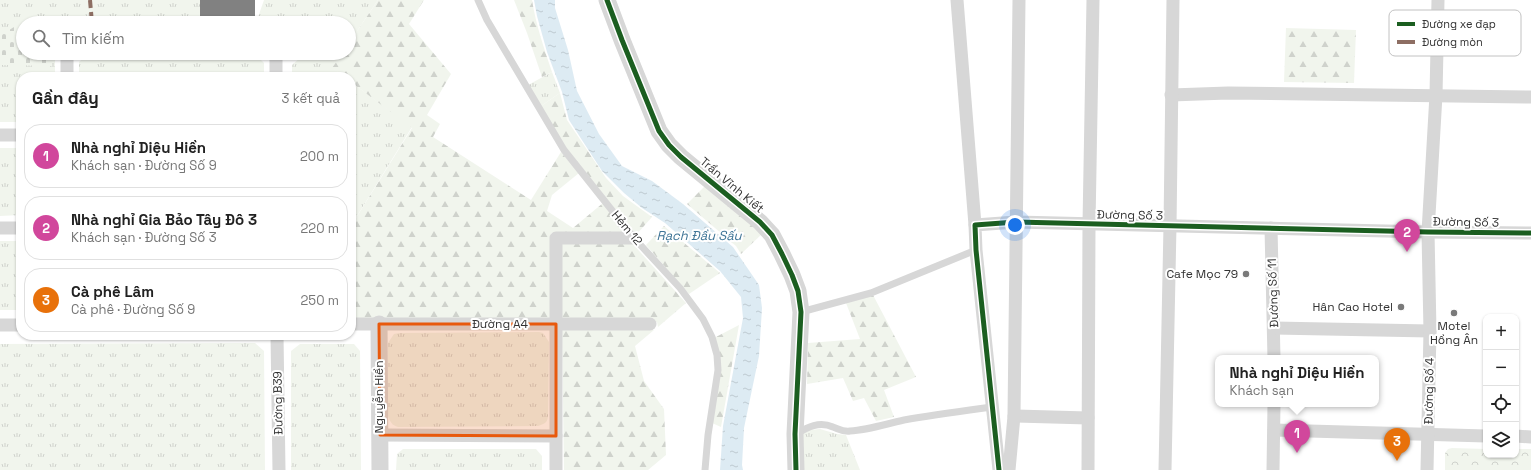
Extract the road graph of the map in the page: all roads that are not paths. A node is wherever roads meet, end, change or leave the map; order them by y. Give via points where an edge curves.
1 (478, 0) edge
2 (607, 0) edge
3 (957, 0) edge
4 (1019, 0) edge
5 (1093, 0) edge
6 (1173, 0) edge
7 (1438, 0) edge
8 (1438, 10) edge
9 (1437, 56) edge
10 (67, 60) edge
11 (276, 60) edge
12 (67, 72) edge
13 (276, 72) edge
14 (1171, 95) junction
15 (1436, 96) junction
16 (1531, 98) edge
17 (0, 135) edge
18 (16, 135) edge
19 (1016, 222) junction
20 (975, 224) junction
21 (1089, 224) junction
22 (1170, 226) junction
23 (0, 228) edge
24 (16, 228) edge
25 (1271, 228) junction
26 (1428, 232) junction
27 (1531, 233) edge
28 (634, 238) junction
29 (976, 250) junction
30 (801, 312) junction
31 (356, 324) edge
32 (379, 324) junction
33 (556, 324) junction
34 (650, 324) dead end
35 (0, 325) edge
36 (16, 325) edge
37 (1274, 328) junction
38 (1430, 331) junction
39 (277, 340) edge
40 (1274, 355) edge
41 (992, 407) junction
42 (1274, 407) edge
43 (1014, 416) junction
44 (1088, 418) junction
45 (1274, 430) junction
46 (795, 434) junction
47 (1428, 434) junction
48 (380, 435) junction
49 (556, 436) junction
50 (1483, 436) edge
51 (1519, 436) edge
52 (1531, 437) edge
53 (279, 470) edge
54 (380, 470) edge
55 (556, 470) edge
56 (706, 470) edge
57 (796, 470) edge
58 (998, 470) edge
59 (1009, 470) edge
60 (1088, 470) edge
61 (1165, 470) edge
62 (1273, 470) edge
63 (1427, 470) edge

1 - 28 lane, Hẻm 12 via 487,20 564,150
2 - 30 street, Trần Vĩnh Kiết via 659,131 681,157 760,222 772,235 792,275
3 - 20 street
4 - 19 street
5 - 21 street
6 - 14 street
7 - 8 street, Đường Số 4
9 - 15 street, Đường Số 4
10 - 12 street
11 - 13 street
14 - 15 street via 1228,93
14 - 22 street
15 - 16 street
15 - 26 street, Đường Số 4
17 - 18 street
19 - 20 street, Đường Số 3
19 - 21 street, Đường Số 3
19 - 43 street
20 - 29 street
21 - 22 street, Đường Số 3
21 - 44 street
22 - 25 street, Đường Số 3
22 - 61 street
23 - 24 street
25 - 26 street, Đường Số 3
25 - 37 street, Đường Số 11
26 - 27 street, Đường Số 3
26 - 38 street, Đường Số 4
28 - 33 street via 556,238
28 - 56 lane, Hẻm 12 via 680,288 703,319 718,355
29 - 30 lane via 871,293
29 - 41 street
30 - 46 street, Trần Vĩnh Kiết
31 - 32 street, Đường A4
32 - 33 street, Đường A4
32 - 48 street, Nguyễn Hiền
33 - 34 street, Đường A4
33 - 49 street
35 - 36 street
37 - 38 street
37 - 40 street, Đường Số 11
38 - 47 street, Đường Số 4
39 - 53 street, Đường B39
41 - 46 lane via 852,431 815,425
41 - 58 street
42 - 45 street
43 - 44 street
43 - 59 street
44 - 60 street
45 - 47 street
45 - 62 street
46 - 57 street, Trần Vĩnh Kiết
47 - 50 street
47 - 63 street, Đường Số 4
48 - 49 street
48 - 54 street, Nguyễn Hiền
49 - 55 street
51 - 52 street

